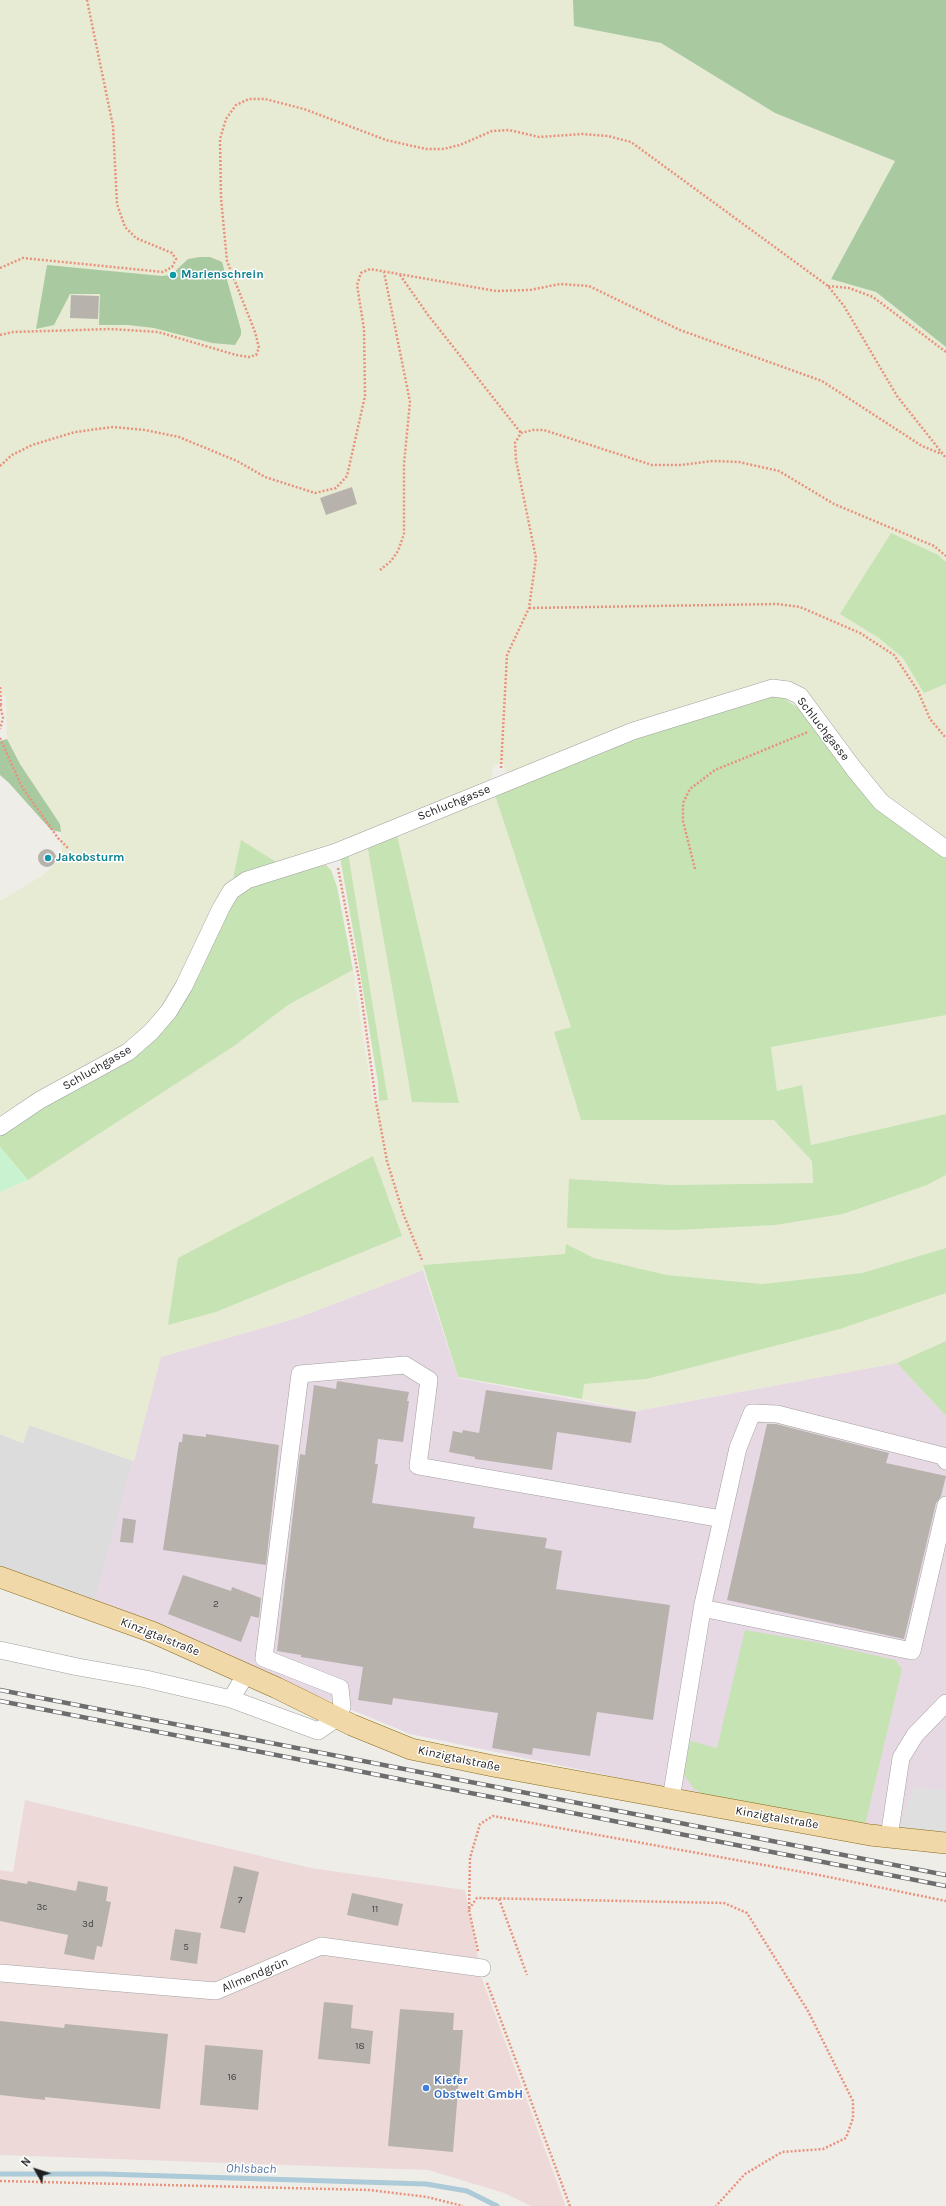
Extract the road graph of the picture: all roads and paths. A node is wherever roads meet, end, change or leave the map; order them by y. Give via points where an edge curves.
1 (87, 0) edge
2 (0, 268) edge
3 (384, 272) junction
4 (400, 274) junction
5 (828, 286) junction
6 (0, 335) edge
7 (946, 352) edge
8 (521, 433) junction
9 (945, 456) edge
10 (0, 466) edge
11 (946, 556) edge
12 (380, 570) dead end
13 (529, 608) junction
14 (0, 687) edge
15 (0, 705) edge
16 (823, 728) junction
17 (0, 729) edge
18 (0, 738) edge
19 (946, 738) edge
20 (500, 785) junction
21 (68, 849) dead end
22 (946, 850) edge
23 (336, 852) junction
24 (695, 869) dead end
25 (0, 1127) edge
26 (422, 1260) dead end
27 (946, 1460) edge
28 (946, 1505) edge
29 (722, 1519) junction
30 (0, 1577) edge
31 (702, 1608) junction
32 (0, 1650) edge
33 (246, 1674) junction
34 (231, 1699) junction
35 (946, 1703) edge
36 (337, 1718) junction
37 (672, 1799) junction
38 (889, 1837) junction
39 (946, 1843) edge
40 (499, 1899) junction
41 (946, 1901) edge
42 (468, 1910) junction
43 (482, 1968) junction
44 (0, 1973) edge
45 (527, 1975) dead end
46 (0, 2182) edge
47 (463, 2206) edge
48 (570, 2206) edge
49 (716, 2206) edge

1 - 2 path via 113,126 117,204 125,227 136,238 172,253 176,259 172,267 163,272 24,258
3 - 4 path
3 - 10 path via 370,269 361,273 357,285 364,329 365,396 347,476 336,488 315,493 265,477 237,461 179,437 113,427 75,432 32,445 12,455
3 - 12 path via 410,402 404,464 404,534 398,551
4 - 8 path via 428,315
4 - 9 path via 496,291 530,290 560,284 589,286 680,330 822,381 922,446
5 - 6 path via 631,142 608,136 582,134 539,137 509,130 492,131 460,145 426,149 386,140 304,109 265,99 248,99 236,106 226,119 220,139 221,198 227,261 255,332 259,348 256,355 236,355 158,332 111,329 13,332
5 - 7 path via 849,288 873,297
5 - 9 path via 844,306 897,396
8 - 11 path via 544,430 652,465 739,462 779,471 834,504 934,546
8 - 13 path via 515,443 516,460 536,558
13 - 19 path via 777,604 800,607 860,632 894,656 918,691 930,719
13 - 20 path via 508,655
14 - 15 path
15 - 17 path via 3,718
16 - 20 street, Schluchgasse via 800,696 788,690 772,688 633,731
16 - 22 street, Schluchgasse via 881,802
16 - 24 path via 800,734 715,770 690,789 683,803 683,821
18 - 21 path via 22,787
20 - 23 street, Schluchgasse
23 - 25 street, Schluchgasse via 247,880 236,887 221,908 184,986 169,1011 151,1032 128,1052 40,1100
23 - 26 path via 359,979 387,1161 403,1213
27 - 29 street via 943,1456 777,1414 752,1414 738,1448
28 - 31 street via 912,1651
29 - 31 street
29 - 36 street via 418,1466 429,1380 405,1364 300,1374 264,1658 340,1688 342,1707
30 - 33 main road, Kinzigtalstraße via 152,1632
31 - 37 street
32 - 34 street
33 - 34 street
33 - 36 main road, Kinzigtalstraße
34 - 36 street via 318,1731
35 - 38 street via 915,1735 901,1758
36 - 37 main road, Kinzigtalstraße via 412,1749
37 - 38 main road, Kinzigtalstraße
38 - 39 main road, Kinzigtalstraße
40 - 42 path via 477,1898
40 - 45 path
40 - 49 path via 724,1903 747,1913 808,2011 853,2101 853,2118 846,2138 823,2148 782,2152 745,2174
41 - 42 path via 819,1875 493,1816 480,1824 470,1858
42 - 43 path
43 - 44 street, Allmendgrün via 321,1946 216,1991
43 - 48 path
46 - 47 path via 370,2190 427,2197

